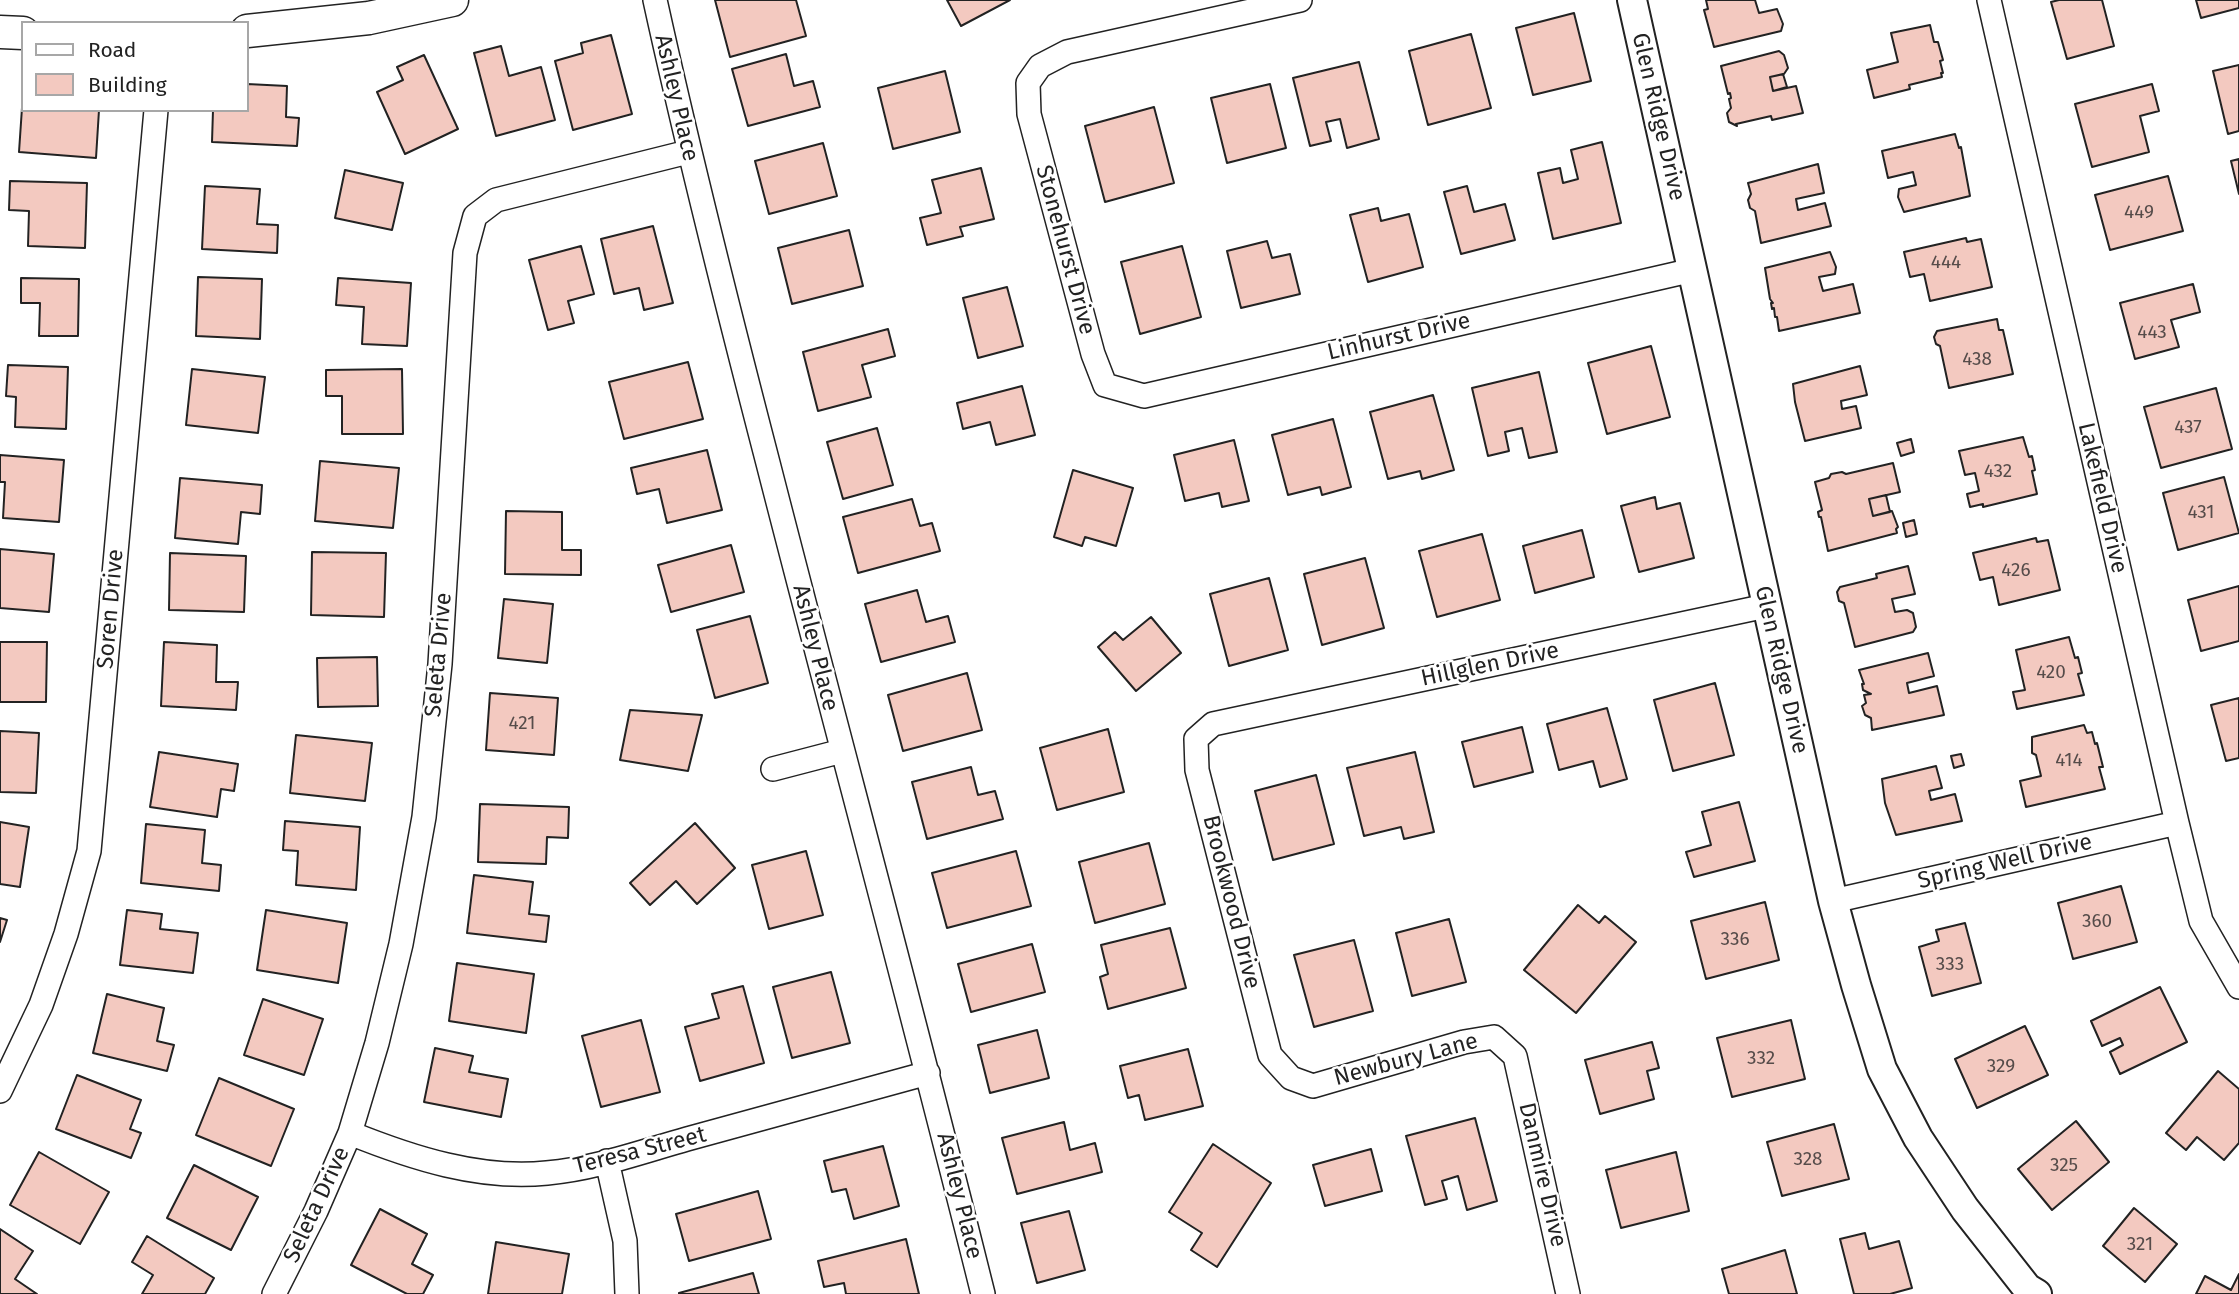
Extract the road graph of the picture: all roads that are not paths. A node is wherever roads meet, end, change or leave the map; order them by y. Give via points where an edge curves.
1 (452, 0) edge
2 (654, 0) edge
3 (1300, 0) edge
4 (1632, 0) edge
5 (1989, 0) edge
6 (248, 31) edge
7 (0, 32) edge
8 (21, 33) edge
9 (156, 112) edge
10 (688, 152) junction
11 (1693, 270) junction
12 (1105, 385) joint
13 (1766, 606) junction
14 (1213, 724) joint
15 (842, 751) junction
16 (773, 769) dead end
17 (2177, 823) junction
18 (1833, 901) junction
19 (2239, 987) edge
20 (1515, 1056) joint
21 (928, 1073) junction
22 (1291, 1078) joint
23 (0, 1091) edge
24 (350, 1133) junction
25 (607, 1161) junction
26 (2027, 1292) edge
27 (274, 1294) edge
28 (627, 1294) edge
29 (984, 1294) edge
30 (1568, 1294) edge

1 - 6 main road via 369,18
2 - 10 street, Ashley Place
3 - 12 street, Stonehurst Drive via 1067,52 1040,66 1028,83 1029,114
4 - 11 street, Glen Ridge Drive
5 - 17 street, Lakefield Drive
7 - 8 main road
9 - 23 street, Soren Drive via 89,851 41,1005
10 - 15 street, Ashley Place
10 - 24 street, Seleta Drive via 496,200 475,216 465,253 440,664 424,817 398,957
11 - 12 street, Linhurst Drive via 1143,396
11 - 13 street, Glen Ridge Drive
13 - 14 street, Hillglen Drive
13 - 18 street, Glen Ridge Drive
14 - 22 street, Brookwood Drive via 1196,739 1197,770 1270,1055
15 - 16 street
15 - 21 street, Ashley Place
17 - 18 street, Spring Well Drive
17 - 19 street, Lakefield Drive via 2201,920
18 - 26 street, Glen Ridge Drive via 1882,1069 1919,1139
20 - 22 street, Newbury Lane via 1494,1037 1313,1086
20 - 30 street, Danmire Drive
21 - 25 street, Teresa Street
21 - 29 street, Ashley Place
24 - 25 street, Teresa Street via 398,1153 491,1172 548,1173
24 - 27 street, Seleta Drive
25 - 28 street via 625,1241

